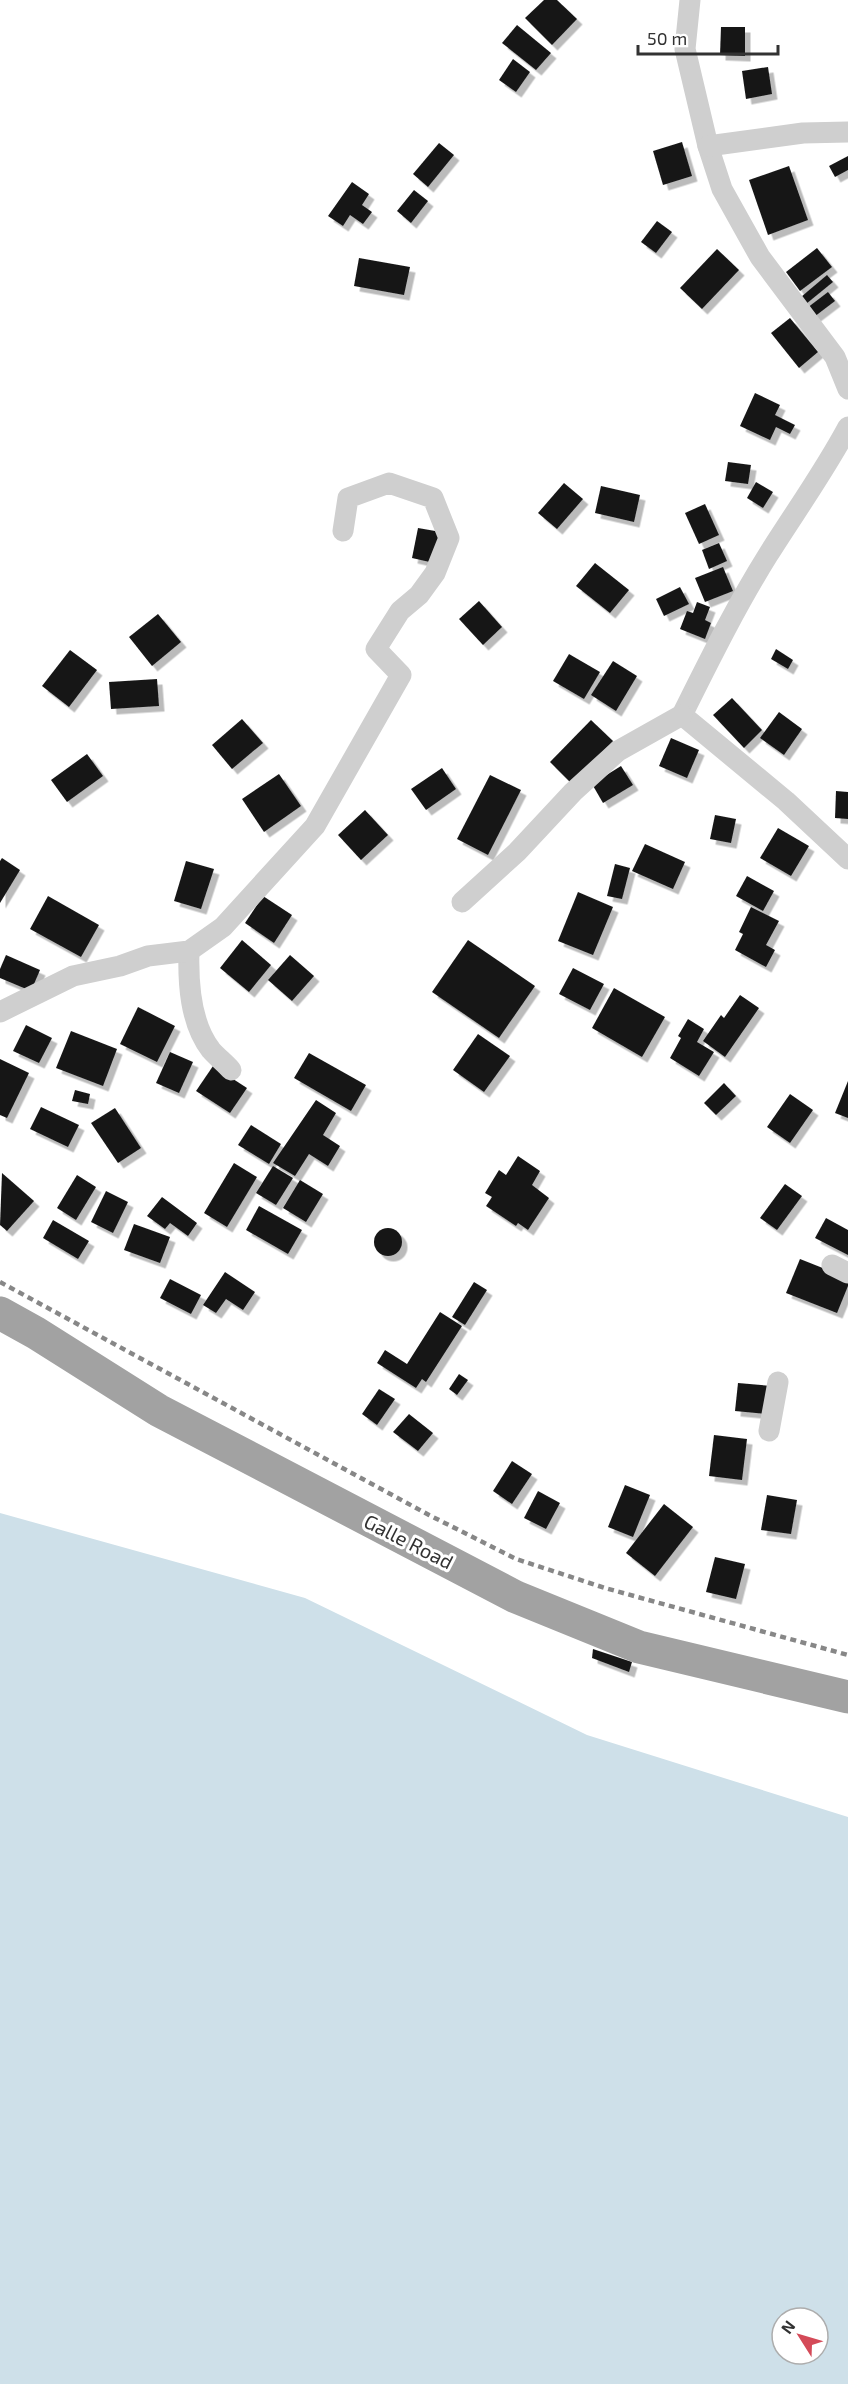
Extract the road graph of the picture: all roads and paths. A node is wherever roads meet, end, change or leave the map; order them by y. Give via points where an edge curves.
1 (690, 0) edge
2 (848, 132) edge
3 (708, 146) junction
4 (848, 389) edge
5 (848, 427) edge
6 (343, 531) dead end
7 (681, 715) junction
8 (848, 859) edge
9 (462, 902) dead end
10 (189, 951) junction
11 (0, 1012) edge
12 (231, 1070) dead end
13 (0, 1313) edge
14 (778, 1382) dead end
15 (769, 1431) dead end
16 (848, 1697) edge

1 - 3 street via 685,49
2 - 3 street via 803,133
3 - 4 street via 722,189 760,257 835,357
5 - 7 street via 757,574
6 - 10 street via 348,498 389,483 433,498 449,538 435,573 400,612 376,649 401,675 315,826 223,927
7 - 8 street via 786,801
7 - 9 street via 618,751 573,792 518,852
10 - 11 street via 148,956 73,976
10 - 12 street via 188,982 198,1025 211,1049
13 - 16 highway, Galle Road via 158,1410 516,1597 639,1647
14 - 15 street

